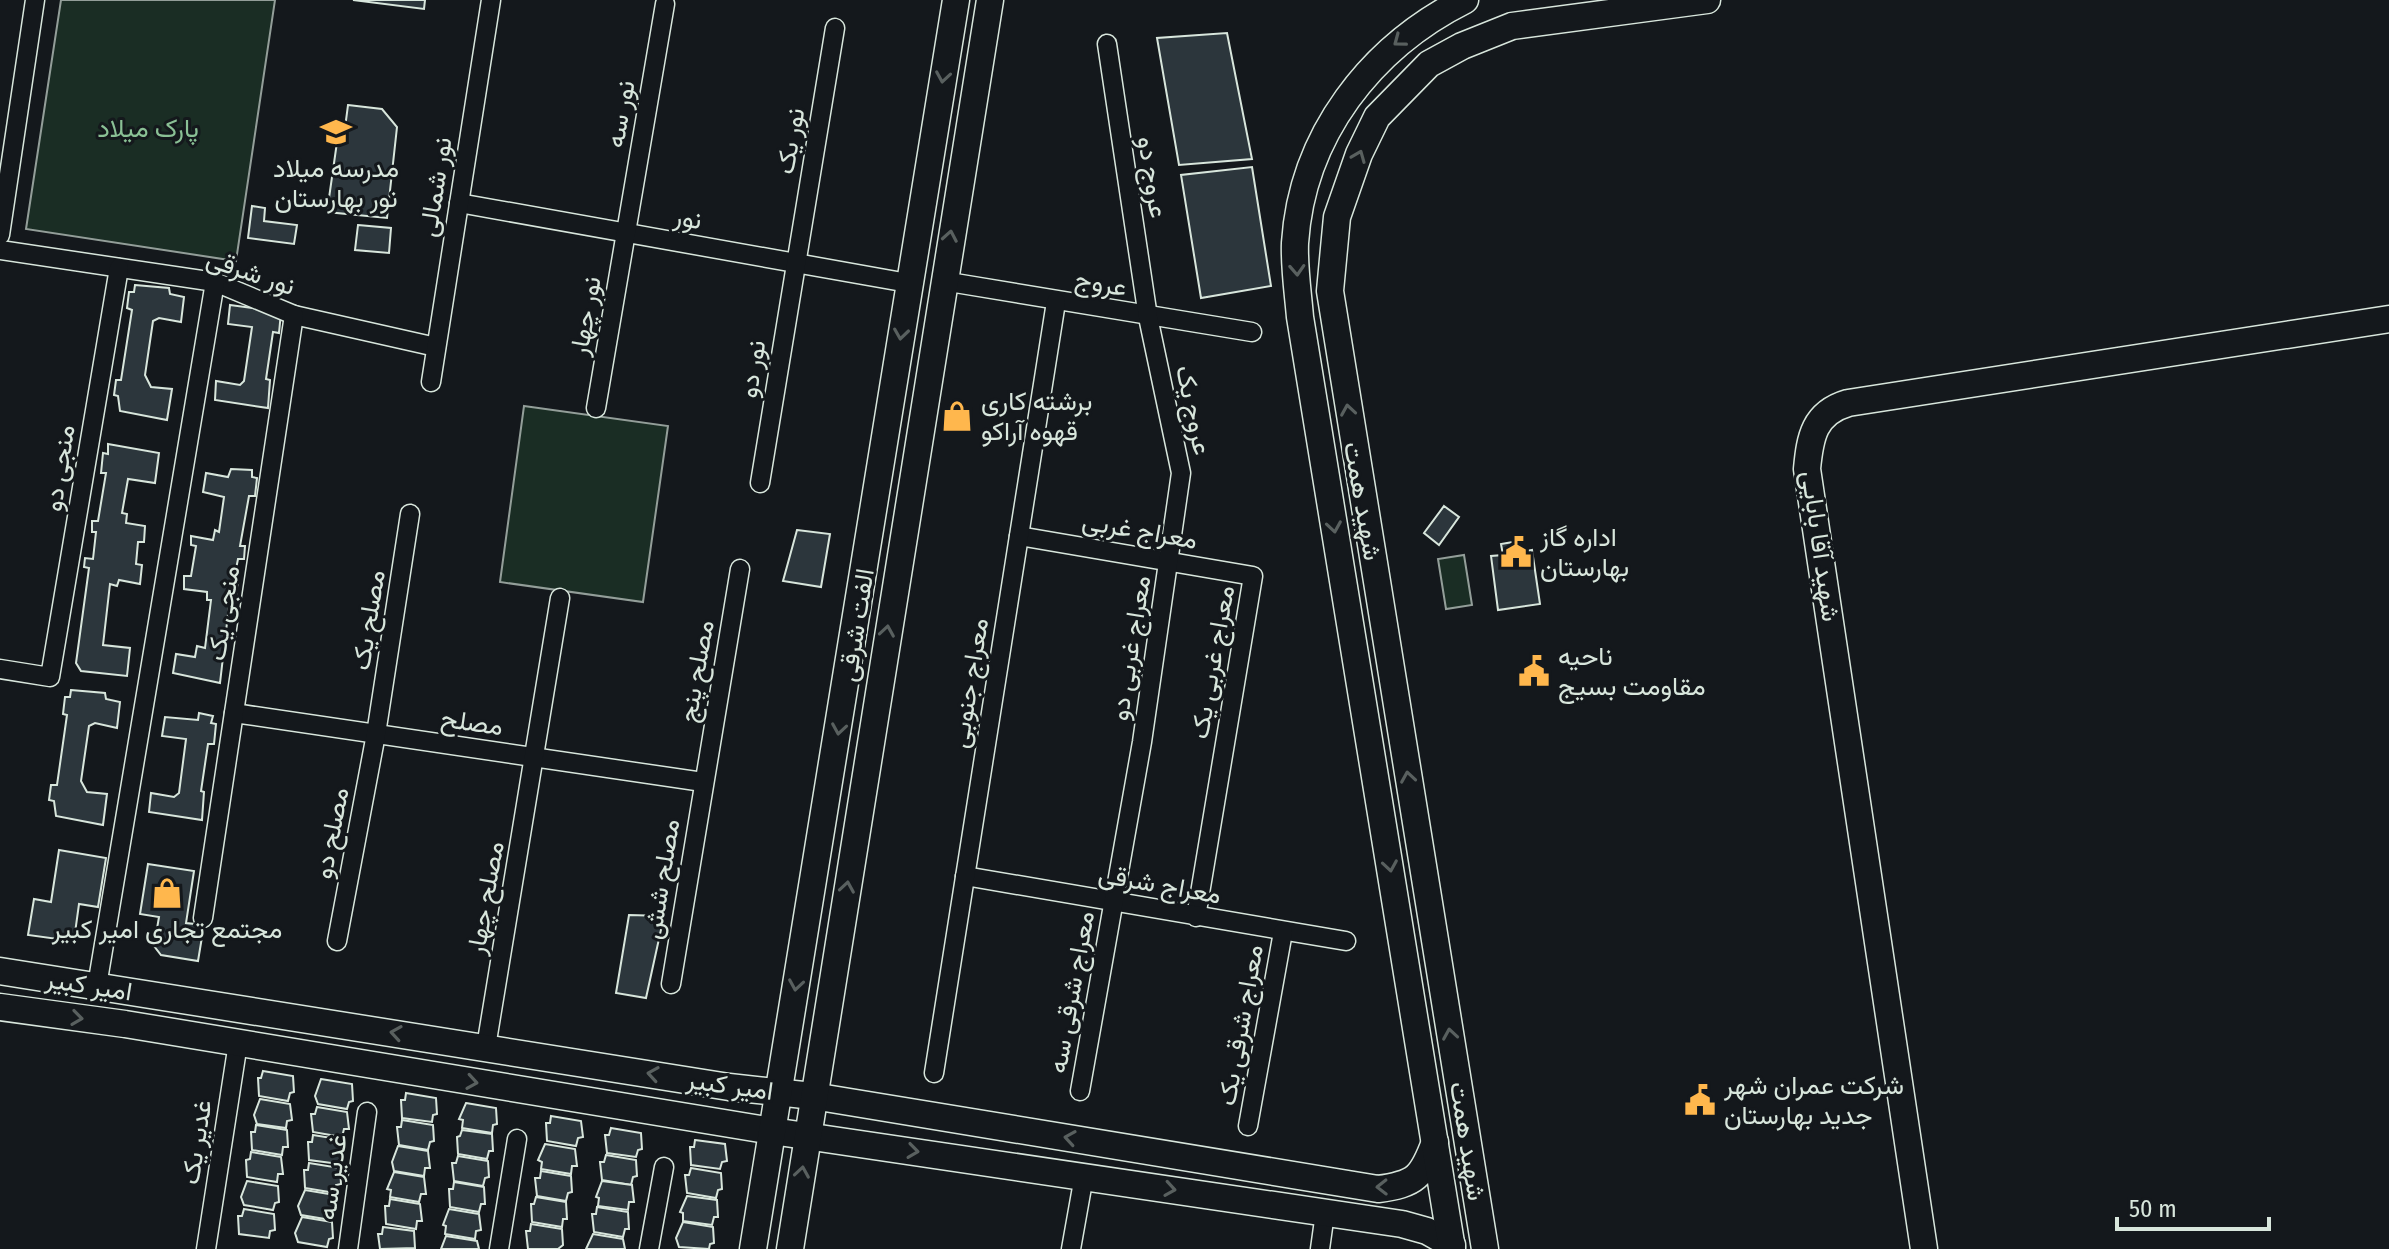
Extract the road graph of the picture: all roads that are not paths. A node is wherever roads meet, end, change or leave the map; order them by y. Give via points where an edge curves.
1 (35, 0) edge
2 (491, 0) edge
3 (954, 0) edge
4 (990, 0) edge
5 (1465, 0) edge
6 (1707, 0) edge
7 (665, 4) dead end
8 (835, 28) dead end
9 (1107, 44) dead end
10 (8, 127) edge
11 (459, 203) junction
12 (625, 233) junction
13 (0, 235) edge
14 (0, 250) edge
15 (795, 263) junction
16 (119, 268) junction
17 (943, 281) junction
18 (215, 282) junction
19 (908, 283) junction
20 (1056, 302) junction
21 (294, 315) junction
22 (1148, 317) junction
23 (2389, 319) edge
24 (1252, 332) dead end
25 (436, 347) junction
26 (431, 382) dead end
27 (596, 408) dead end
28 (760, 483) dead end
29 (410, 514) dead end
30 (1019, 536) junction
31 (1170, 561) junction
32 (740, 569) dead end
33 (1253, 576) joint
34 (560, 598) dead end
35 (0, 669) edge
36 (234, 713) junction
37 (376, 734) junction
38 (535, 758) junction
39 (703, 782) junction
40 (965, 876) junction
41 (1113, 902) junction
42 (1196, 917) junction
43 (203, 918) dead end
44 (1283, 932) junction
45 (337, 941) dead end
46 (1346, 941) dead end
47 (0, 971) edge
48 (671, 984) dead end
49 (97, 986) junction
50 (0, 1007) edge
51 (238, 1043) junction
52 (486, 1047) junction
53 (934, 1073) dead end
54 (1080, 1091) dead end
55 (778, 1092) junction
56 (813, 1096) junction
57 (367, 1112) dead end
58 (1248, 1126) dead end
59 (772, 1131) junction
60 (808, 1136) junction
61 (517, 1139) dead end
62 (1435, 1142) junction
63 (664, 1167) dead end
64 (1084, 1176) junction
65 (1325, 1213) junction
66 (1452, 1247) edge
67 (206, 1249) edge
68 (348, 1249) edge
69 (499, 1249) edge
70 (649, 1249) edge
71 (753, 1249) edge
72 (790, 1249) edge
73 (1071, 1249) edge
74 (1320, 1249) edge
75 (1485, 1249) edge
76 (1924, 1249) edge

1 - 10 street
2 - 11 street, نور شمالی
3 -> 19 street, الفت شرقی
17 -> 4 street, الفت شرقی
5 -> 62 street, شهید همت via 1432,16 1385,52 1352,88 1318,152 1295,243 1300,317
75 -> 6 street, شهید همت via 1330,291 1337,217 1377,117 1429,64 1512,26
7 - 12 street, نور سه
8 - 15 street, نور یک
9 - 22 street, عروج دو
10 - 13 street
11 - 12 street, نور
11 - 25 street, نور شمالی
12 - 15 street, نور
12 - 27 street, نور چهار
14 - 16 street, نور شرقی
15 - 19 street, نور
15 - 28 street, نور دو
16 - 18 street, نور شرقی
16 - 35 street, منجی دو via 50,677
17 - 20 street, عروج
56 -> 17 street, الفت شرقی
18 - 21 street, نور شرقی
18 - 49 street
19 -> 55 street, الفت شرقی
20 - 22 street, عروج
20 - 30 street, معراج جنوبی
21 - 25 street, نور شرقی
21 - 36 street, منجی یک
22 - 24 street, عروج
22 - 31 street, عروج یک via 1181,473
23 - 76 street, شهید آقا بابایی via 1848,403 1822,414 1814,429 1807,469
25 - 26 street, نور شمالی
29 - 37 street, مصلح یک
30 - 31 street, معراج غربی
30 - 40 street, معراج جنوبی
31 - 33 street, معراج غربی
31 - 41 street, معراج غربی دو
32 - 39 street, مصلح پنج
33 - 42 street, معراج غربی یک
34 - 38 street, مصلح چهار
36 - 37 street, مصلح
36 - 43 street, منجی یک
37 - 38 street, مصلح
37 - 45 street, مصلح دو
38 - 39 street, مصلح
38 - 52 street, مصلح چهار
39 - 48 street, مصلح شش
40 - 41 street, معراج شرقی
40 - 53 street, معراج جنوبی
41 - 42 street, معراج شرقی
41 - 54 street, معراج شرقی سه
42 - 44 street, معراج شرقی
44 - 46 street, معراج شرقی
44 - 58 street, معراج شرقی یک
47 - 49 street, امیر کبیر
52 -> 49 street, امیر کبیر
50 -> 51 street, امیر کبیر
51 -> 59 street, امیر کبیر
51 - 67 street, غدیر یک
55 -> 52 street, امیر کبیر
55 - 56 street, امیر کبیر
55 - 59 street, الفت شرقی
56 - 60 street, الفت شرقی
62 -> 56 street, امیر کبیر via 1417,1179 1378,1189
57 - 68 street, غدیر سه
59 - 60 street, امیر کبیر
59 - 71 street, الفت شرقی
60 -> 64 street, امیر کبیر
72 -> 60 street, الفت شرقی
61 - 69 street
62 - 66 street, شهید همت
63 - 70 street
64 -> 65 street, امیر کبیر
64 - 73 street
65 - 66 street, امیر کبیر via 1416,1228
65 - 74 street

